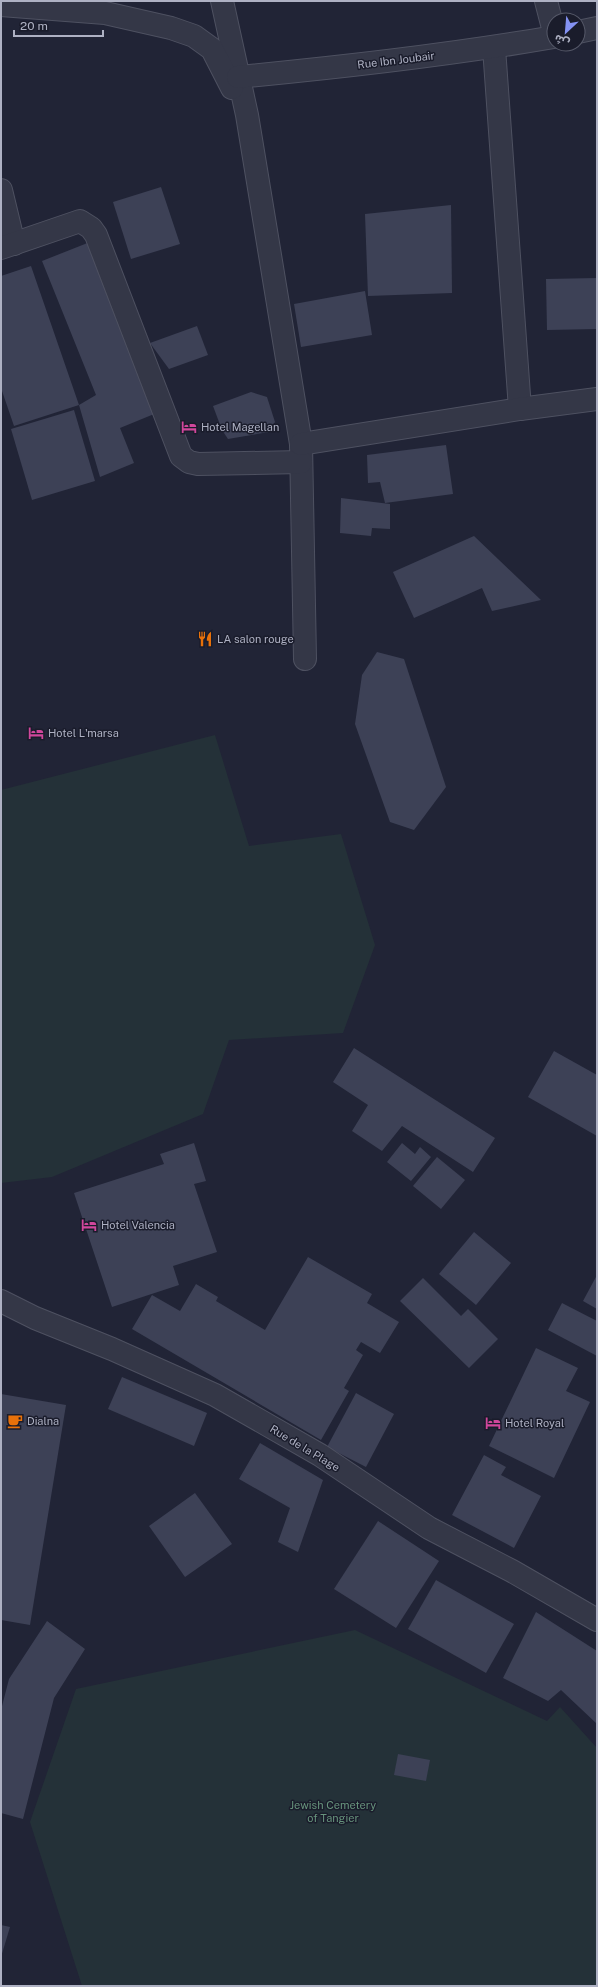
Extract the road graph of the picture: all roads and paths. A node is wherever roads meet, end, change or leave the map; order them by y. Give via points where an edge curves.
1 (222, 1) edge
2 (546, 1) edge
3 (1, 5) edge
4 (549, 12) edge
5 (597, 28) edge
6 (586, 30) edge
7 (546, 38) edge
8 (494, 48) junction
9 (238, 77) junction
10 (247, 115) junction
11 (1, 190) edge
12 (7, 246) edge
13 (597, 399) edge
14 (520, 409) junction
15 (301, 453) junction
16 (305, 659) dead end
17 (1, 1301) edge
18 (597, 1620) edge

1 - 9 street
2 - 4 street
3 - 10 street via 105,13 194,36 212,49
5 - 6 street
7 - 8 street, Rue Ibn Joubair
8 - 9 street, Rue Ibn Joubair
8 - 14 street
9 - 10 street
10 - 15 street
11 - 12 street
12 - 15 street via 80,221 92,228 176,446 185,459 198,464
13 - 14 street
14 - 15 street
15 - 16 street
17 - 18 street, Rue de la Plage via 215,1395 320,1455 429,1528 512,1571

